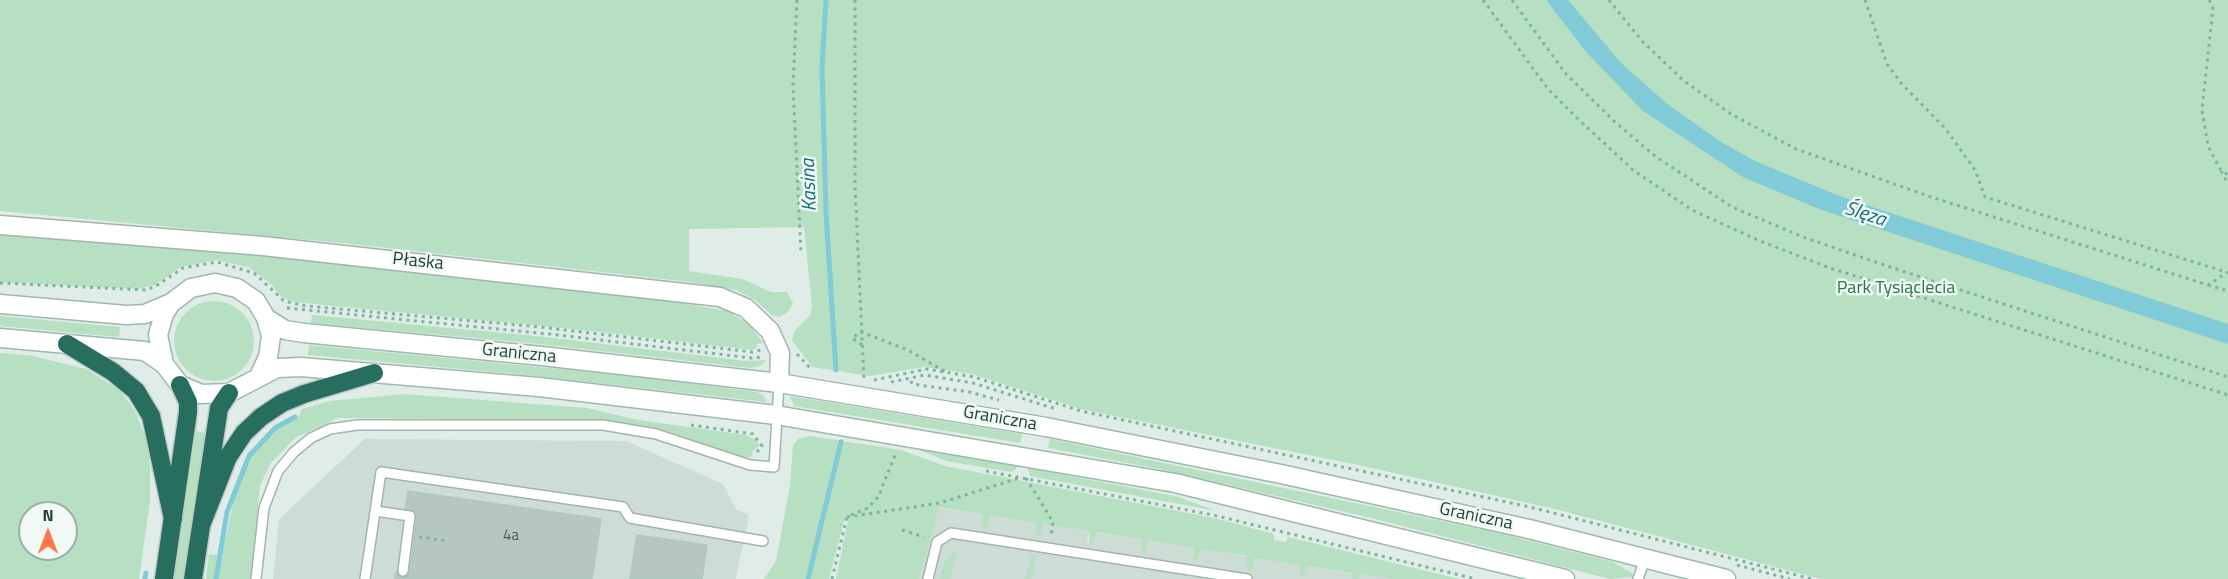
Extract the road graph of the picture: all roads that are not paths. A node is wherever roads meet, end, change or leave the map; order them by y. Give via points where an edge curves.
1 (0, 225) edge
2 (0, 303) edge
3 (171, 303) junction
4 (273, 312) junction
5 (0, 338) edge
6 (67, 344) junction
7 (164, 364) junction
8 (374, 373) junction
9 (260, 374) junction
10 (779, 383) junction
11 (180, 385) junction
12 (229, 393) junction
13 (776, 415) junction
14 (375, 511) junction
15 (173, 519) junction
16 (202, 523) junction
17 (763, 541) dead end
18 (1645, 559) junction
19 (403, 571) dead end
20 (164, 579) edge
21 (193, 579) edge
22 (256, 579) edge
23 (365, 579) edge
24 (928, 579) edge
25 (1247, 579) edge
26 (1565, 579) edge
27 (1638, 579) edge
28 (1726, 579) edge

1 - 10 main road, Płaska via 263,246 720,297 746,308 770,331 780,353
2 - 3 main road via 126,315 145,314
3 - 4 main road via 191,288 215,283 237,288
3 - 7 main road via 158,335
4 - 9 main road via 268,357
4 - 10 main road, Graniczna via 285,330 304,333
5 - 6 main road
6 - 7 main road via 144,351
6 - 15 highway via 136,391 151,416
7 - 11 main road
8 - 9 main road, Graniczna via 301,367 277,368
8 - 13 main road, Graniczna via 540,387
8 - 16 highway via 304,394 261,417 228,457
9 - 12 main road
10 - 13 lane
10 - 18 main road, Graniczna via 1035,425 1281,474
11 - 12 main road via 201,394
11 - 15 highway via 189,407
12 - 16 highway via 219,408
13 - 22 lane via 774,467 750,465 656,434 603,425 373,424 330,429 303,445 278,471 264,508
13 - 26 main road, Graniczna via 1175,483
14 - 17 lane via 381,472 623,507 630,518
14 - 19 lane via 410,516
14 - 23 lane
15 - 20 highway
16 - 21 highway
18 - 27 lane
18 - 28 main road, Graniczna via 1669,569
24 - 25 lane via 938,542 951,533

